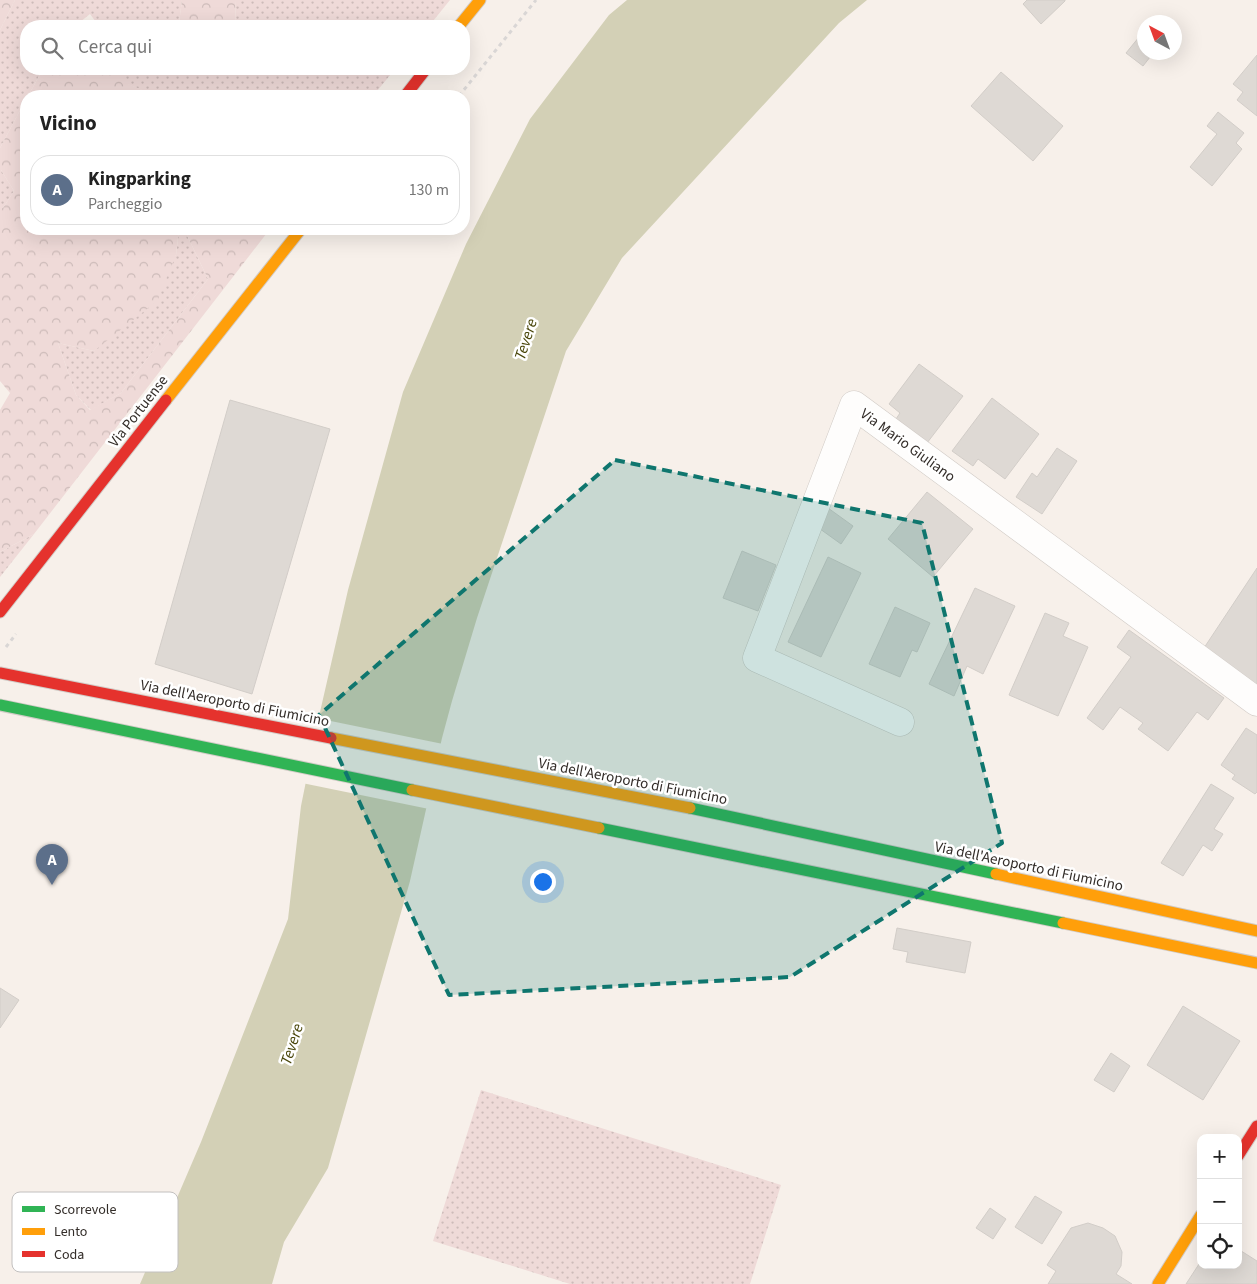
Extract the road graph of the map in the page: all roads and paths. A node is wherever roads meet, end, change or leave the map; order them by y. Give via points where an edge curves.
1 (480, 0) edge
2 (536, 0) edge
3 (465, 20) edge
4 (421, 75) edge
5 (409, 90) edge
6 (464, 90) edge
7 (295, 235) edge
8 (0, 612) edge
9 (0, 673) edge
10 (1257, 702) edge
11 (0, 705) edge
12 (900, 722) dead end
13 (1257, 931) edge
14 (1257, 963) edge
15 (1257, 1126) edge
16 (1242, 1150) edge
17 (1197, 1221) edge
18 (1158, 1284) edge

1 - 3 main road
2 - 6 path
4 - 5 main road
7 - 8 main road, Via Portuense
9 - 13 main road, Via dell'Aeroporto di Fiumicino via 717,812
10 - 12 street, Via Mario Giuliano via 854,406 757,658
11 - 14 main road
15 - 16 main road
17 - 18 main road

